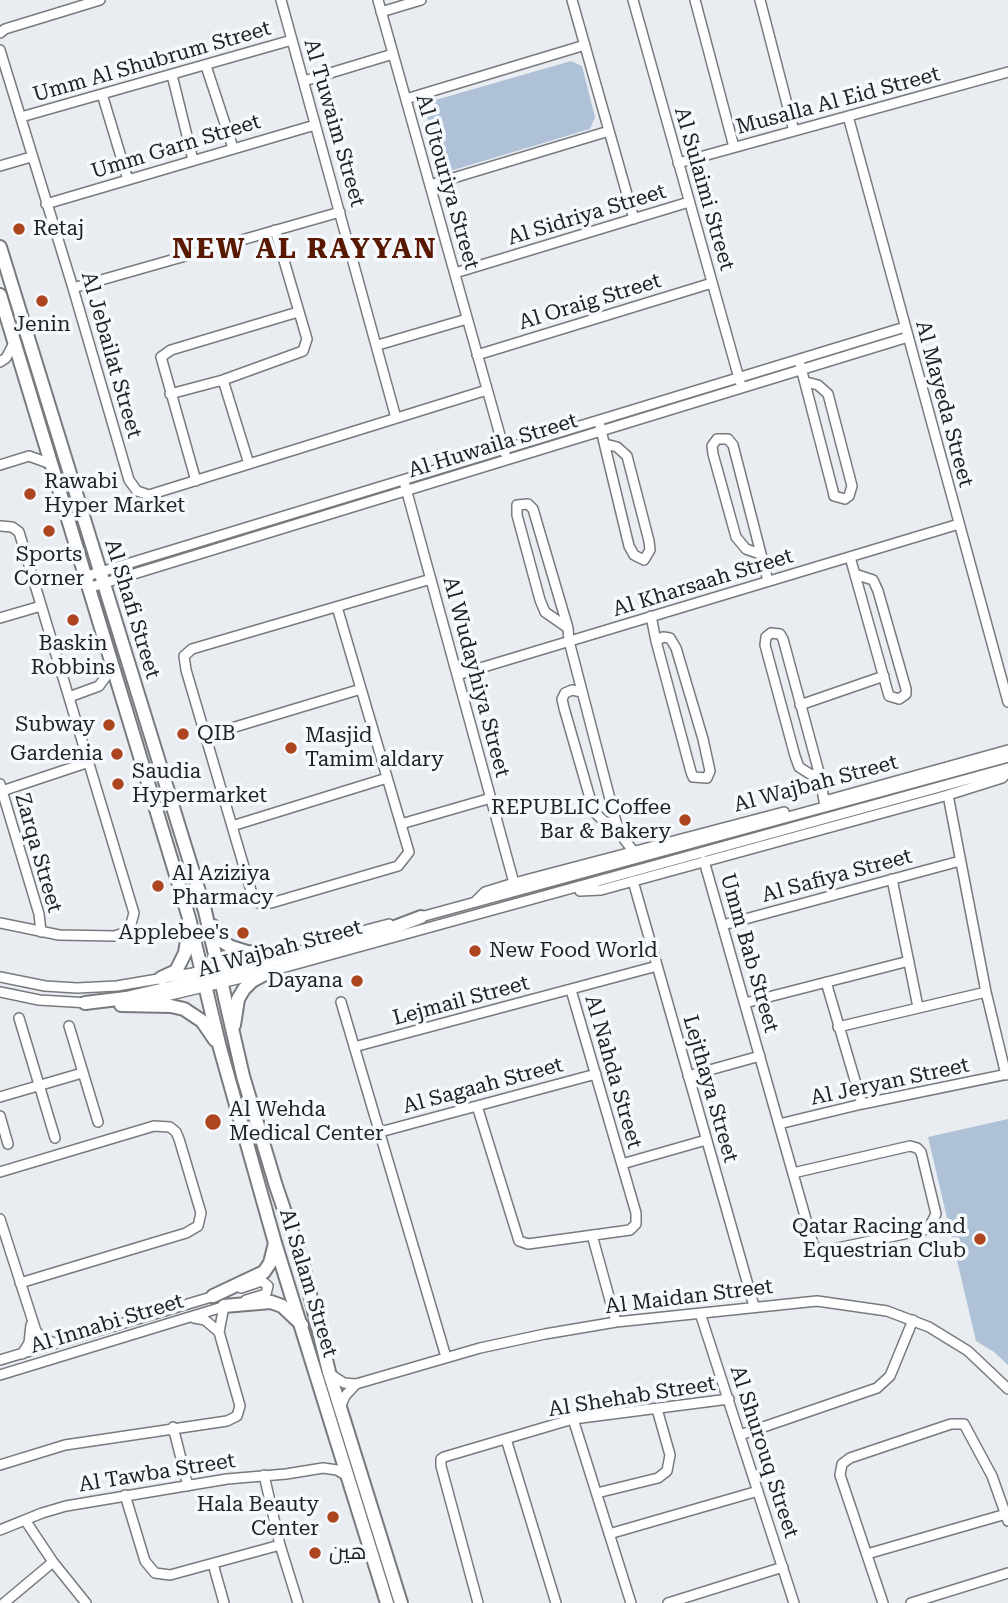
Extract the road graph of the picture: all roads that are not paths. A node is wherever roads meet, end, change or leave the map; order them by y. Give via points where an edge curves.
1 (100, 0) edge
2 (281, 0) edge
3 (378, 0) edge
4 (421, 0) edge
5 (633, 0) edge
6 (695, 0) edge
7 (761, 0) edge
8 (575, 1) edge
9 (382, 12) junction
10 (0, 33) edge
11 (292, 40) junction
12 (585, 45) junction
13 (0, 50) edge
14 (393, 54) junction
15 (206, 66) junction
16 (1008, 72) edge
17 (172, 75) junction
18 (304, 81) junction
19 (102, 94) junction
20 (406, 99) junction
21 (848, 116) junction
22 (21, 117) junction
23 (315, 124) junction
24 (609, 131) junction
25 (794, 131) junction
26 (734, 147) junction
27 (233, 148) junction
28 (32, 157) junction
29 (193, 160) junction
30 (678, 163) junction
31 (1, 166) edge
32 (128, 180) junction
33 (430, 185) junction
34 (689, 202) junction
35 (46, 204) junction
36 (340, 212) junction
37 (634, 219) junction
38 (275, 230) junction
39 (0, 247) edge
40 (454, 274) junction
41 (712, 284) junction
42 (73, 288) junction
43 (0, 295) edge
44 (299, 312) junction
45 (467, 319) junction
46 (905, 327) junction
47 (908, 337) junction
48 (14, 343) junction
49 (378, 345) junction
50 (477, 355) junction
51 (798, 359) junction
52 (1, 362) edge
53 (23, 370) junction
54 (802, 370) junction
55 (738, 378) junction
56 (223, 380) junction
57 (806, 382) junction
58 (742, 388) junction
59 (487, 390) junction
60 (170, 394) junction
61 (396, 418) junction
62 (598, 421) junction
63 (602, 431) junction
64 (43, 437) junction
65 (606, 444) junction
66 (503, 450) junction
67 (29, 456) junction
68 (507, 460) junction
69 (249, 464) junction
70 (0, 465) edge
71 (52, 465) junction
72 (196, 481) junction
73 (405, 485) junction
74 (959, 524) junction
75 (0, 526) edge
76 (243, 529) junction
77 (247, 539) junction
78 (760, 554) junction
79 (850, 557) junction
80 (855, 574) junction
81 (102, 578) junction
82 (431, 579) junction
83 (768, 581) junction
84 (86, 582) junction
85 (41, 606) junction
86 (337, 607) junction
87 (651, 617) junction
88 (0, 618) edge
89 (568, 628) junction
90 (569, 641) junction
91 (656, 641) junction
92 (112, 668) junction
93 (457, 675) junction
94 (884, 676) junction
95 (99, 686) junction
96 (361, 689) junction
97 (582, 692) junction
98 (120, 695) junction
99 (69, 697) junction
100 (1008, 702) edge
101 (800, 705) junction
102 (205, 736) junction
103 (1008, 750) edge
104 (1008, 757) edge
105 (89, 762) junction
106 (1008, 770) edge
107 (820, 776) junction
108 (387, 778) junction
109 (1, 787) edge
110 (948, 795) junction
111 (491, 798) junction
112 (824, 801) junction
113 (616, 822) junction
114 (401, 824) junction
115 (232, 827) junction
116 (621, 835) junction
117 (635, 852) junction
118 (170, 856) junction
119 (617, 856) junction
120 (704, 861) junction
121 (960, 861) junction
122 (892, 879) junction
123 (634, 881) junction
124 (514, 883) junction
125 (564, 891) junction
126 (475, 902) junction
127 (205, 911) junction
128 (421, 917) junction
129 (189, 918) junction
130 (0, 923) edge
131 (723, 925) junction
132 (41, 932) junction
133 (275, 954) junction
134 (909, 961) junction
135 (657, 966) junction
136 (271, 971) junction
137 (0, 977) edge
138 (211, 977) junction
139 (161, 978) junction
140 (826, 982) junction
141 (571, 989) junction
142 (0, 992) edge
143 (986, 992) junction
144 (10, 995) junction
145 (0, 998) edge
146 (341, 1002) dead end
147 (85, 1003) junction
148 (745, 1003) junction
149 (121, 1005) junction
150 (918, 1007) junction
151 (19, 1018) dead end
152 (69, 1026) dead end
153 (838, 1027) junction
154 (233, 1035) junction
155 (354, 1047) junction
156 (220, 1048) junction
157 (760, 1056) junction
158 (82, 1073) junction
159 (596, 1074) junction
160 (1007, 1075) edge
161 (243, 1076) junction
162 (688, 1076) junction
163 (38, 1086) junction
164 (0, 1097) edge
165 (862, 1104) junction
166 (477, 1106) junction
167 (0, 1116) edge
168 (98, 1122) dead end
169 (779, 1124) junction
170 (380, 1132) junction
171 (55, 1138) dead end
172 (706, 1140) junction
173 (8, 1144) dead end
174 (622, 1164) junction
175 (0, 1172) edge
176 (793, 1173) junction
177 (0, 1219) edge
178 (592, 1235) junction
179 (275, 1243) junction
180 (20, 1283) junction
181 (212, 1296) junction
182 (224, 1306) junction
183 (754, 1306) junction
184 (700, 1312) junction
185 (190, 1317) junction
186 (32, 1320) junction
187 (913, 1320) junction
188 (616, 1322) junction
189 (303, 1326) junction
190 (219, 1332) junction
191 (56, 1344) junction
192 (22, 1354) junction
193 (446, 1357) junction
194 (0, 1360) edge
195 (328, 1373) junction
196 (0, 1375) edge
197 (356, 1384) junction
198 (1008, 1389) edge
199 (729, 1399) junction
200 (340, 1408) junction
201 (657, 1409) junction
202 (573, 1419) junction
203 (173, 1427) junction
204 (740, 1435) junction
205 (506, 1439) junction
206 (338, 1447) junction
207 (0, 1465) edge
208 (323, 1468) junction
209 (264, 1475) junction
210 (347, 1476) junction
211 (188, 1486) junction
212 (758, 1491) junction
213 (597, 1493) junction
214 (125, 1495) junction
215 (1007, 1517) edge
216 (25, 1520) junction
217 (0, 1530) edge
218 (610, 1534) junction
219 (280, 1545) junction
220 (867, 1554) junction
221 (53, 1562) junction
222 (212, 1564) junction
223 (783, 1567) junction
224 (1008, 1573) edge
225 (4, 1603) edge
226 (86, 1603) edge
227 (224, 1603) edge
228 (298, 1603) edge
229 (387, 1603) edge
230 (401, 1603) edge
231 (478, 1603) edge
232 (556, 1603) edge
233 (631, 1603) edge
234 (667, 1603) edge
235 (794, 1603) edge
236 (883, 1603) edge
237 (911, 1603) edge

1 - 10 street
2 - 11 street, Al Tuwaim Street
3 - 9 street, Al Utouriya Street
4 - 9 street
5 - 30 street, Al Sulaimi Street
6 - 26 street
7 - 25 street
8 - 12 street
9 - 14 street, Al Utouriya Street
11 - 15 street, Umm Al Shubrum Street
11 - 18 street, Al Tuwaim Street
12 - 20 street
12 - 24 street
13 - 22 street, Al Jebailat Street
14 - 18 street
14 - 20 street, Al Utouriya Street
15 - 17 street, Umm Al Shubrum Street
15 - 27 street
16 - 21 street, Musalla Al Eid Street
17 - 19 street, Umm Al Shubrum Street
17 - 29 street
18 - 23 street, Al Tuwaim Street
19 - 22 street, Umm Al Shubrum Street
19 - 32 street
20 - 33 street, Al Utouriya Street
21 - 25 street, Musalla Al Eid Street
21 - 46 street, Al Mayeda Street
22 - 28 street, Al Jebailat Street
23 - 27 street, Umm Garn Street
23 - 36 street, Al Tuwaim Street
24 - 33 street
24 - 37 street
25 - 26 street, Musalla Al Eid Street
26 - 30 street, Musalla Al Eid Street
27 - 29 street, Umm Garn Street
28 - 31 street
28 - 35 street, Al Jebailat Street
29 - 32 street, Umm Garn Street
30 - 34 street, Al Sulaimi Street
32 - 35 street, Umm Garn Street
33 - 40 street, Al Utouriya Street
34 - 37 street, Al Sidriya Street
34 - 41 street, Al Sulaimi Street
35 - 42 street, Al Jebailat Street
36 - 38 street
36 - 49 street, Al Tuwaim Street
37 - 40 street, Al Sidriya Street
38 - 42 street
38 - 44 street
39 - 81 main road, Al Shafi Street
40 - 45 street, Al Utouriya Street
41 - 50 street, Al Oraig Street
41 - 55 street, Al Sulaimi Street
42 - 72 street, Al Jebailat Street via 129,480 137,491 149,495
43 - 48 main road, Al Shafi Street
44 - 56 street via 307,339 303,351
44 - 60 street via 164,354 162,365
45 - 49 street
45 - 50 street, Al Utouriya Street
46 - 47 street, Al Mayeda Street
46 - 51 street, Al Huwaila Street
47 - 54 street, Al Huwaila Street
47 - 74 street, Al Mayeda Street
48 - 52 street
48 - 53 main road, Al Shafi Street
49 - 61 street, Al Tuwaim Street
50 - 59 street, Al Utouriya Street
51 - 54 street
51 - 55 street, Al Huwaila Street
52 - 53 street
53 - 64 main road, Al Shafi Street
54 - 57 street
54 - 58 street, Al Huwaila Street
55 - 58 street, Al Sulaimi Street
55 - 62 street, Al Huwaila Street
56 - 60 street
56 - 69 street
57 - 57 street via 834,496 845,499 852,486 828,394
58 - 63 street, Al Huwaila Street
59 - 61 street, Al Jebailat Street
59 - 66 street, Al Utouriya Street
60 - 72 street
61 - 69 street, Al Jebailat Street
62 - 63 street
62 - 66 street, Al Huwaila Street
63 - 65 street
63 - 68 street, Al Huwaila Street
64 - 67 street
64 - 71 main road, Al Shafi Street
65 - 65 street via 629,546 644,560 649,541 627,456
66 - 68 street, Al Utouriya Street
66 - 73 street, Al Huwaila Street
67 - 70 street
67 - 71 street
68 - 73 street, Al Huwaila Street
69 - 72 street, Al Jebailat Street
71 - 84 main road, Al Shafi Street
73 - 76 street, Al Huwaila Street
73 - 77 street, Al Huwaila Street
73 - 82 street, Al Wudayhiya Street
74 - 79 street, Al Kharsaah Street
74 - 100 street, Al Mayeda Street
75 - 85 street via 19,532
76 - 77 street
76 - 81 street, Al Huwaila Street
77 - 81 street, Al Huwaila Street
78 - 78 street via 733,445 728,439 717,439 713,454 736,537 746,549
78 - 83 street
79 - 80 street
79 - 83 street, Al Kharsaah Street
80 - 94 street
80 - 94 street via 873,580 878,592 906,689 903,697 891,698
81 - 84 street, Al Huwaila Street
81 - 127 main road, Al Shafi Street
82 - 86 street
82 - 93 street, Al Wudayhiya Street
83 - 87 street, Al Kharsaah Street
84 - 92 main road, Al Shafi Street
85 - 88 street
85 - 99 street
86 - 96 street
86 - 102 street via 192,649 184,656
87 - 90 street, Al Kharsaah Street
87 - 91 street
89 - 89 street via 533,509 528,504 517,505 540,600 545,612
89 - 90 street
90 - 93 street, Al Kharsaah Street
90 - 97 street
91 - 91 street via 691,772 693,777 707,778 710,771 703,739 676,648 670,638
92 - 95 street
92 - 98 main road, Al Shafi Street
93 - 111 street, Al Wudayhiya Street
94 - 101 street
95 - 98 street
95 - 99 street
96 - 102 street
96 - 108 street
97 - 113 street
97 - 113 street via 565,693 564,708 594,812 605,822
98 - 118 main road, Al Shafi Street
99 - 105 street
101 - 107 street
101 - 107 street via 783,639 771,633 765,645 795,756 799,766
102 - 115 street
103 - 112 street, Al Wajbah Street
104 - 126 street, Al Wajbah Street
105 - 109 street
105 - 132 street via 134,913 133,923 115,936
106 - 110 street, Al Wajbah Street via 1002,778
106 - 125 street, Al Wajbah Street
107 - 112 street
108 - 114 street
108 - 115 street
109 - 132 street, Zarqa Street
110 - 120 street, Al Wajbah Street
110 - 121 street
111 - 114 street
111 - 124 street, Al Wudayhiya Street
112 - 117 street, Al Wajbah Street
113 - 116 street
114 - 115 street via 409,852 398,866 271,903 258,903 252,894
116 - 117 street
116 - 119 street
117 - 119 street, Al Wajbah Street
118 - 129 main road, Al Shafi Street
118 - 138 main road
119 - 124 street, Al Wajbah Street
120 - 123 street, Al Wajbah Street
120 - 131 street, Umm Bab Street
121 - 122 street, Al Safiya Street
121 - 143 street
122 - 131 street, Al Safiya Street
122 - 134 street
123 - 125 street, Al Wajbah Street via 601,890
123 - 135 street, Lejthaya Street
124 - 126 street, Al Wajbah Street via 485,892
125 - 136 street, Al Wajbah Street
126 - 128 street, Al Wajbah Street
127 - 133 main road via 220,940 231,947
127 - 138 main road, Al Shafi Street
128 - 133 street, Al Wajbah Street
128 - 138 main road via 379,933
129 - 138 main road, Al Shafi Street
129 - 139 main road via 183,958 176,971
130 - 132 street
131 - 148 street, Umm Bab Street
133 - 138 street, Al Wajbah Street
134 - 140 street
134 - 150 street
135 - 141 street, Lejmail Street
135 - 162 street, Lejthaya Street
136 - 138 street, Al Wajbah Street
136 - 154 main road via 252,981 238,999
137 - 139 street, Al Wajbah Street via 77,988
138 - 139 street, Al Wajbah Street
138 - 147 main road
138 - 149 street, Al Wajbah Street via 162,998
138 - 154 main road, Al Salam Street
138 - 156 main road, Al Salam Street
138 - 161 main road via 232,1054
140 - 148 street
140 - 153 street
141 - 155 street, Lejmail Street
141 - 159 street, Al Nahda Street
142 - 144 street, Al Wajbah Street
143 - 150 street
143 - 160 street
144 - 145 street
144 - 147 street, Al Wajbah Street
146 - 155 street
147 - 149 street, Al Wajbah Street
148 - 157 street, Umm Bab Street
149 - 156 main road via 171,1006 193,1013
150 - 153 street
151 - 163 street
152 - 158 street
153 - 165 street
154 - 161 main road, Al Salam Street
155 - 170 street
156 - 179 main road, Al Salam Street
157 - 162 street, Umm Bab Street
157 - 169 street, Umm Bab Street
158 - 163 street
158 - 168 street
159 - 166 street, Al Sagaah Street
159 - 174 street, Al Nahda Street
160 - 165 street, Al Jeryan Street
161 - 195 main road, Al Salam Street via 308,1283
162 - 172 street, Lejthaya Street
163 - 164 street
163 - 171 street
165 - 169 street, Al Jeryan Street
166 - 170 street, Al Sagaah Street
166 - 178 street, Al Nahda Street via 519,1241 528,1244
167 - 173 street
169 - 176 street, Umm Bab Street
170 - 193 street
172 - 174 street, Al Nahda Street
172 - 183 street, Lejthaya Street
174 - 178 street, Al Nahda Street via 636,1224 631,1230
175 - 180 street via 154,1126 170,1127 179,1139 201,1213 198,1226 186,1233
176 - 176 street, Umm Bab Street via 817,1251 928,1228 936,1214 917,1147
177 - 180 street
178 - 188 street
179 - 181 main road via 264,1272
179 - 189 main road, Al Salam Street
180 - 186 street
181 - 182 street, Al Innabi Street via 262,1282 268,1286 266,1294
181 - 191 street, Al Innabi Street
182 - 185 street, Al Innabi Street
182 - 189 main road via 271,1302
182 - 190 street
183 - 184 street, Al Maidan Street
183 - 187 street, Al Maidan Street via 817,1301 861,1306
184 - 188 street, Al Maidan Street
184 - 199 street, Al Shurouq Street
185 - 190 street via 205,1320
185 - 196 street, Al Innabi Street
186 - 191 street via 38,1336
186 - 192 street via 31,1338
187 - 198 street, Al Maidan Street via 968,1351
187 - 204 street via 890,1376 877,1388
188 - 193 street, Al Maidan Street
189 - 206 main road, Al Salam Street
190 - 203 street via 240,1406 237,1416
191 - 192 street, Al Innabi Street
192 - 194 street, Al Innabi Street
193 - 197 street, Al Maidan Street
195 - 197 street
195 - 200 main road, Al Salam Street
197 - 200 street
199 - 201 street, Al Shehab Street
199 - 204 street, Al Shurouq Street
200 - 230 main road, Al Salam Street
201 - 202 street, Al Shehab Street
201 - 213 street via 670,1455 667,1471 657,1478
202 - 205 street, Al Shehab Street
202 - 213 street
203 - 207 street via 65,1445
203 - 211 street
204 - 212 street, Al Shurouq Street
205 - 231 street, Al Shehab Street via 441,1460
205 - 232 street
206 - 208 street via 334,1459
206 - 210 main road, Al Salam Street
208 - 209 street, Al Tawba Street
208 - 210 street, Al Tawba Street
209 - 211 street, Al Tawba Street
209 - 219 street
210 - 229 main road, Al Salam Street
211 - 214 street, Al Tawba Street
212 - 218 street
212 - 223 street, Al Shurouq Street
213 - 218 street
214 - 216 street, Al Tawba Street via 66,1506
214 - 222 street via 149,1569 162,1575
215 - 220 street
215 - 220 street via 974,1439 964,1424 951,1424 842,1464 840,1475
216 - 217 street, Al Tawba Street
216 - 221 street
218 - 233 street
219 - 222 street
219 - 228 street
220 - 236 street
221 - 225 street
221 - 226 street
222 - 227 street
223 - 234 street
223 - 235 street, Al Shurouq Street
224 - 237 street

